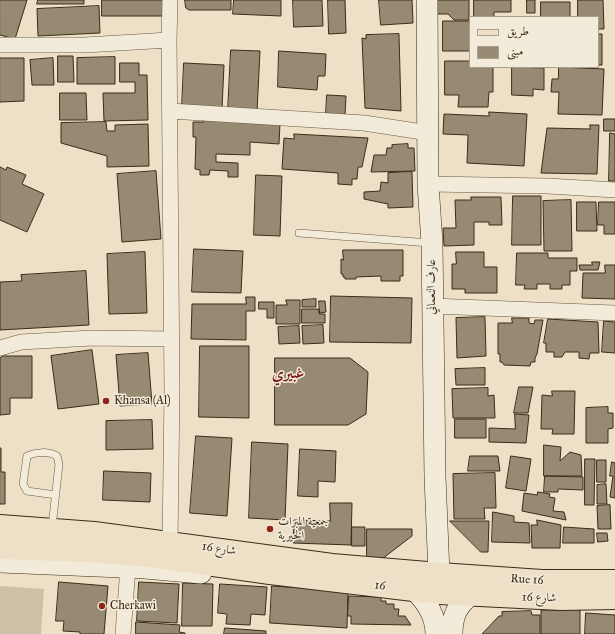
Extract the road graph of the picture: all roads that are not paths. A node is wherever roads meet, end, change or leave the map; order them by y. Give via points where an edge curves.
1 (170, 0) edge
2 (427, 0) edge
3 (169, 40) junction
4 (0, 45) edge
5 (170, 111) junction
6 (429, 133) junction
7 (428, 184) junction
8 (615, 190) edge
9 (299, 233) dead end
10 (432, 243) junction
11 (432, 306) junction
12 (615, 313) edge
13 (171, 339) junction
14 (0, 348) edge
15 (56, 494) junction
16 (0, 526) edge
17 (52, 529) junction
18 (170, 542) junction
19 (0, 548) edge
20 (0, 562) edge
21 (128, 567) junction
22 (321, 579) junction
23 (615, 581) edge
24 (439, 584) junction
25 (415, 590) junction
26 (470, 595) junction
27 (615, 598) edge
28 (123, 634) edge
29 (436, 634) edge
30 (452, 634) edge

1 - 3 street
2 - 6 street, عارف النعماني
3 - 4 street via 85,45
3 - 5 street
5 - 6 street via 364,123
5 - 13 street
6 - 7 street, عارف النعماني
7 - 8 street
7 - 10 street, عارف النعماني
9 - 10 lane
10 - 11 street, عارف النعماني
11 - 12 street
11 - 24 street, عارف النعماني
13 - 14 street via 92,338 21,342
13 - 18 street
15 - 15 lane via 59,464 57,456 50,452 27,456 23,484 28,491
15 - 17 lane
16 - 17 main road, شارع 16
17 - 18 main road, شارع 16
18 - 24 main road, شارع 16 via 332,565
19 - 22 main road, شارع 16 via 150,556
20 - 21 street, شارع 16
21 - 22 street, شارع 16
21 - 28 street
22 - 25 main road, 16
23 - 24 main road, Rue 16
24 - 25 main road, 16
24 - 26 main road, شارع 16
25 - 29 street via 432,613
26 - 27 main road, شارع 16 via 561,599
26 - 30 street via 454,614

